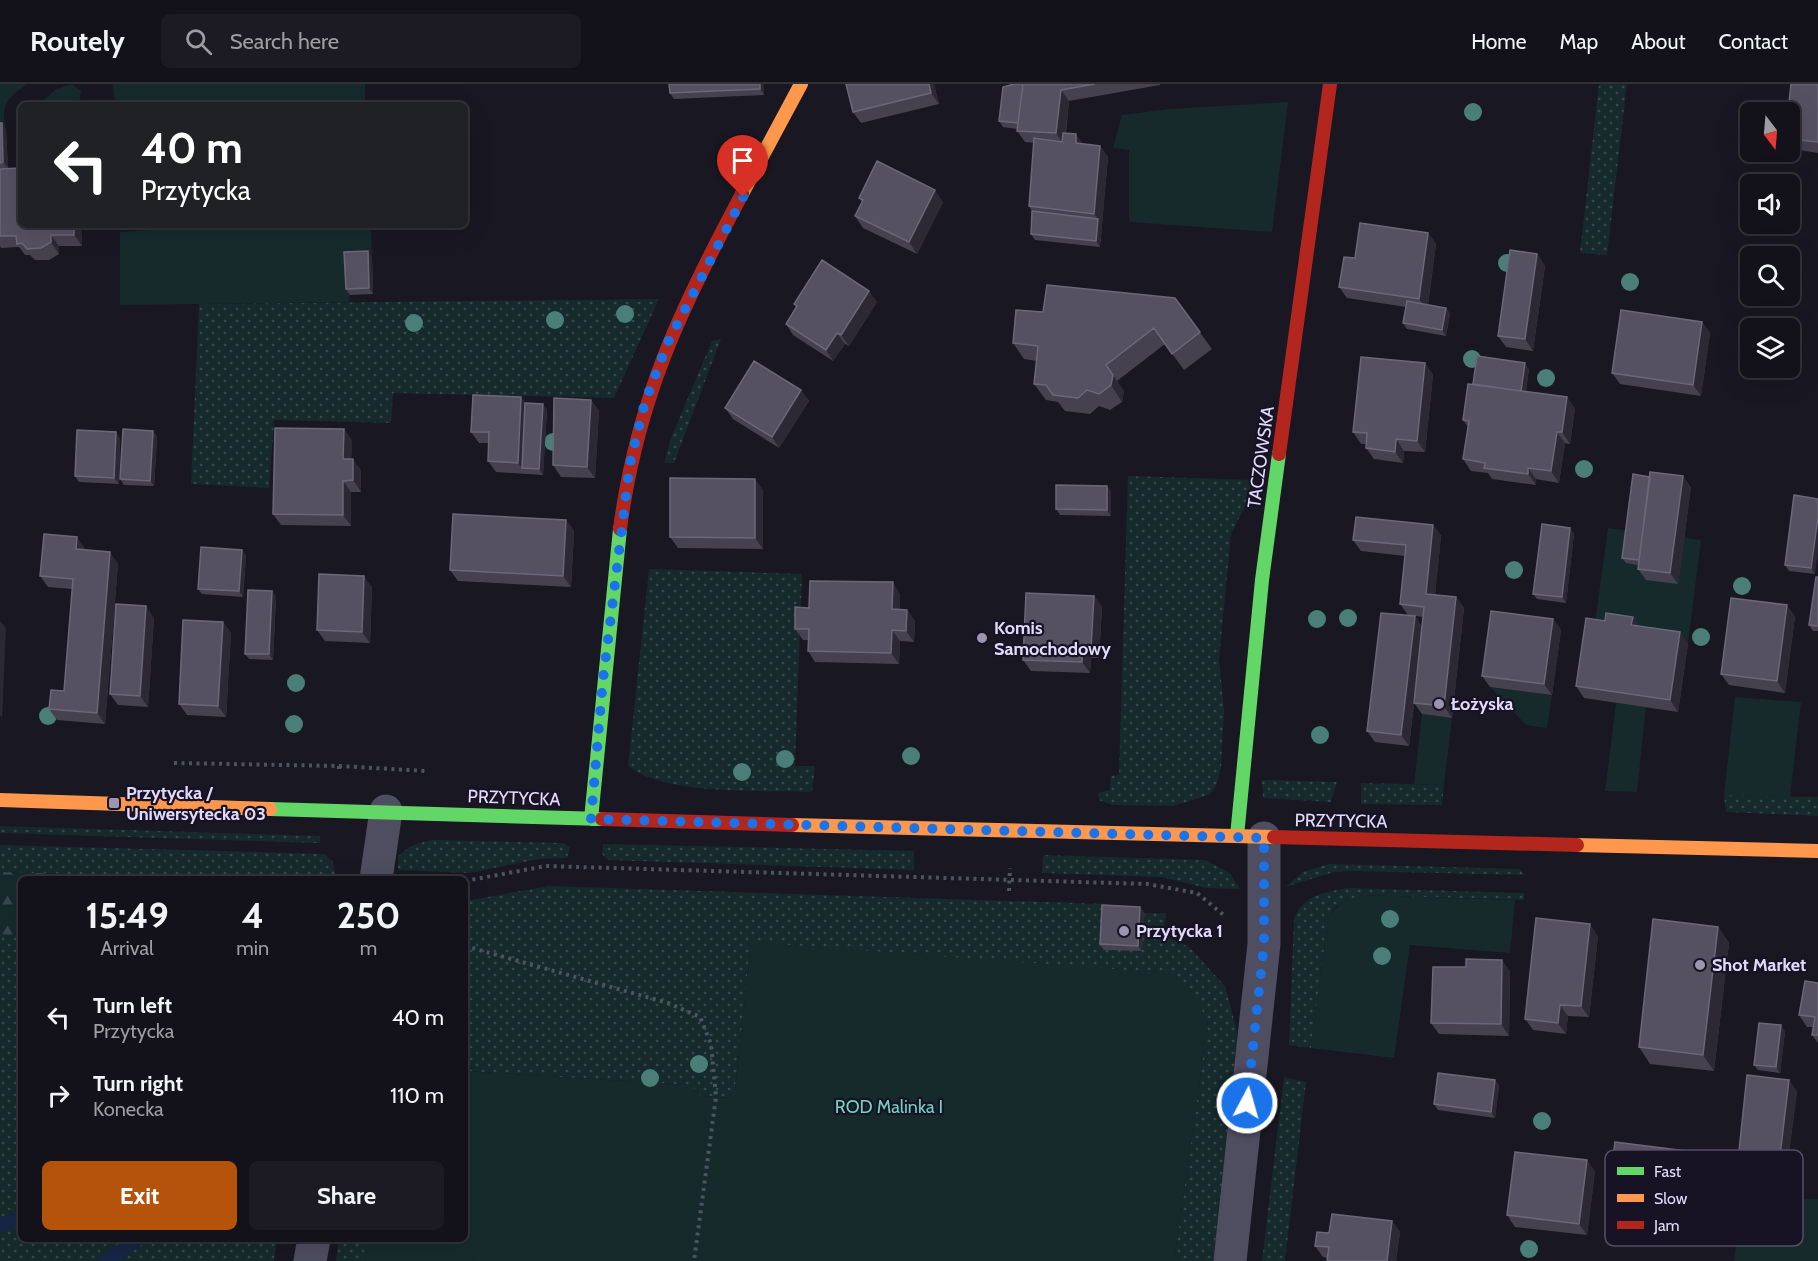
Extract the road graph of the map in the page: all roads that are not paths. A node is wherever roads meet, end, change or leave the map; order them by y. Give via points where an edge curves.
1 (801, 84) edge
2 (1330, 84) edge
3 (0, 800) edge
4 (386, 811) junction
5 (591, 819) junction
6 (1250, 837) junction
7 (1818, 851) edge
8 (376, 876) edge
9 (313, 1242) edge
10 (310, 1261) edge
11 (1230, 1261) edge

1 - 5 main road via 693,290 645,402 622,512
2 - 6 main road, TACZOWSKA via 1262,580
3 - 4 main road, PRZYTYCKA
4 - 5 main road, PRZYTYCKA
4 - 8 street
5 - 6 main road, PRZYTYCKA
6 - 7 main road, PRZYTYCKA
6 - 11 street via 1265,924
9 - 10 street

